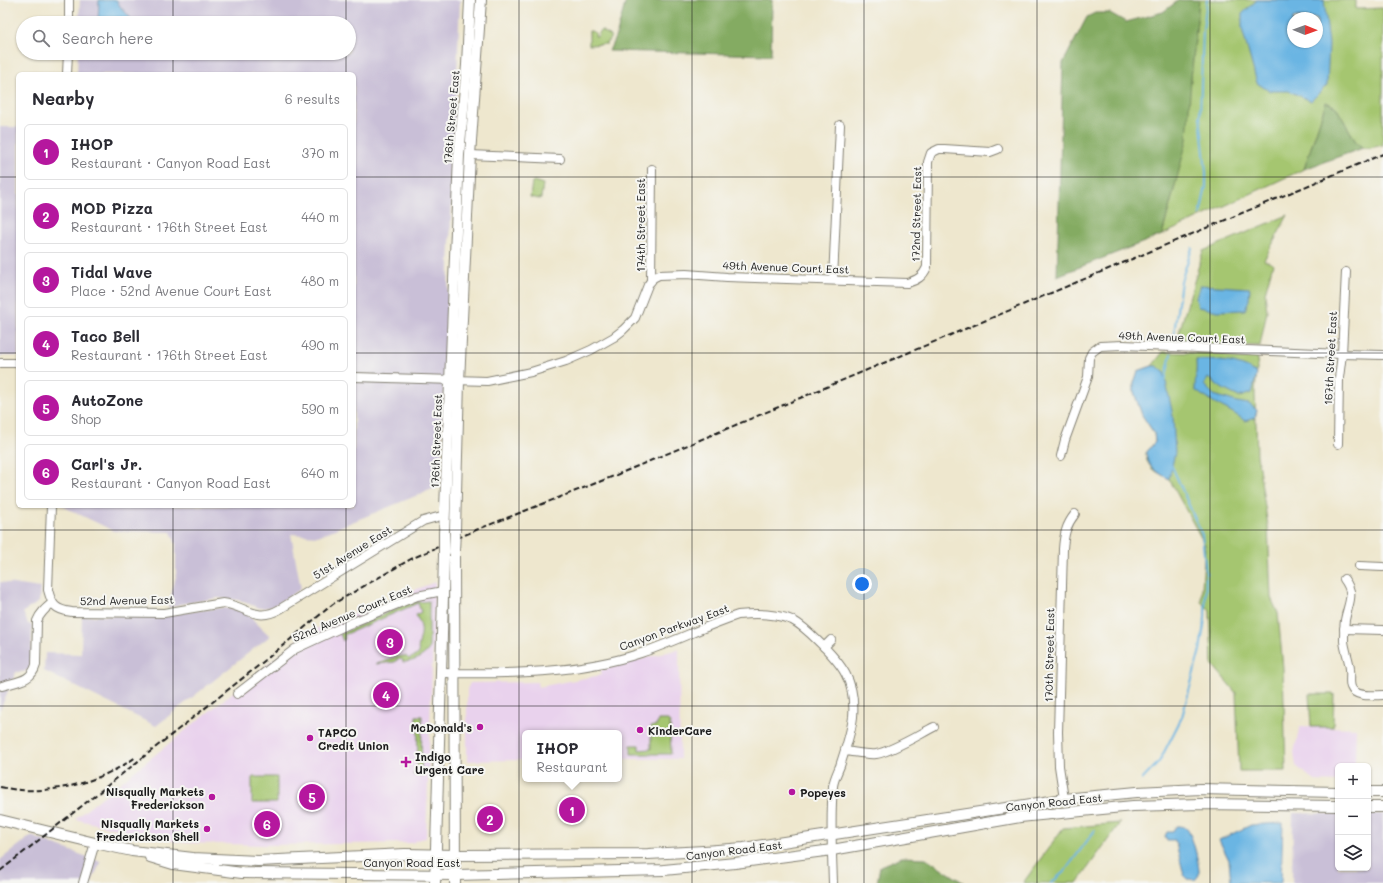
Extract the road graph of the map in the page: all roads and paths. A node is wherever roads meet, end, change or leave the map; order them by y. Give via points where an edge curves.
1 (69, 0) edge
2 (470, 0) edge
3 (481, 0) edge
4 (69, 16) edge
5 (68, 60) edge
6 (467, 65) junction
7 (67, 72) edge
8 (840, 125) dead end
9 (471, 141) junction
10 (998, 149) dead end
11 (470, 155) junction
12 (560, 159) dead end
13 (652, 169) dead end
14 (1346, 272) dead end
15 (920, 278) joint
16 (833, 280) junction
17 (651, 281) junction
18 (1342, 354) junction
19 (1383, 355) edge
20 (0, 363) edge
21 (16, 363) edge
22 (356, 377) edge
23 (455, 380) junction
24 (1338, 444) dead end
25 (1061, 456) dead end
26 (51, 508) edge
27 (445, 514) junction
28 (1075, 514) dead end
29 (1359, 566) dead end
30 (1383, 567) edge
31 (1344, 579) dead end
32 (443, 591) junction
33 (52, 603) junction
34 (274, 613) joint
35 (1344, 629) junction
36 (1383, 630) edge
37 (831, 640) dead end
38 (824, 647) junction
39 (442, 673) junction
40 (455, 673) junction
41 (2, 686) dead end
42 (237, 694) dead end
43 (1383, 695) edge
44 (934, 727) dead end
45 (845, 751) junction
46 (1335, 792) edge
47 (1371, 792) edge
48 (1383, 792) edge
49 (1064, 799) junction
50 (1335, 806) edge
51 (1371, 807) edge
52 (1383, 807) edge
53 (1020, 817) junction
54 (0, 820) edge
55 (831, 834) junction
56 (95, 843) junction
57 (832, 850) junction
58 (132, 851) junction
59 (436, 855) junction
60 (456, 855) junction
61 (435, 879) edge
62 (456, 879) edge
63 (84, 883) edge
64 (833, 883) edge

1 - 4 street
2 - 6 main road, 176th Street East
3 - 9 main road, 176th Street East
5 - 7 street
6 - 9 main road via 471,69 468,127
6 - 23 main road, 176th Street East via 459,155
8 - 16 street
9 - 11 main road, 176th Street East
10 - 15 street, 172nd Street East via 990,152 944,149 933,151 928,162 926,270
11 - 12 street
11 - 23 main road, 176th Street East
13 - 17 street, 174th Street East
14 - 18 street, 167th Street East
15 - 16 street, 49th Avenue Court East via 907,283
16 - 17 street, 49th Avenue Court East via 686,274 659,275
17 - 23 street via 632,322 614,337 591,350 531,372 487,381
18 - 19 street, 49th Avenue Court East
18 - 24 street, 167th Street East
18 - 25 street, 49th Avenue Court East via 1100,346 1089,358 1088,377
20 - 21 street
22 - 23 street
23 - 27 main road, 176th Street East
23 - 40 main road, 176th Street East, bridge
26 - 33 street via 48,590
27 - 32 main road, 176th Street East, bridge
27 - 34 street, 51st Avenue East via 423,521
28 - 49 street, 170th Street East via 1067,525 1063,549 1058,732 1059,766
29 - 30 street
31 - 35 street via 1351,594
32 - 39 main road, 176th Street East
32 - 42 street, 52nd Avenue Court East via 417,596 295,649
33 - 34 street, 52nd Avenue East via 60,609 72,612 164,613 223,603 256,615
33 - 41 street via 37,621 34,672 29,678
35 - 36 street
35 - 43 street via 1352,689 1361,694
37 - 38 street
38 - 40 street, Canyon Parkway East via 804,627 792,620 752,613 725,619 642,653 589,666 503,673
38 - 45 street, Canyon Parkway East via 842,667 854,700 851,729
39 - 40 street, Canyon Parkway East
39 - 59 main road, 176th Street East
40 - 60 main road, 176th Street East
44 - 45 street via 878,754
45 - 55 street, Canyon Parkway East via 833,784
46 - 49 main road, Canyon Road East via 1201,789
47 - 48 main road
49 - 53 main road via 1059,806
49 - 55 main road, Canyon Road East
50 - 53 main road, Canyon Road East via 1133,806
51 - 52 main road
53 - 57 main road, Canyon Road East
54 - 56 main road, Canyon Road East
55 - 57 street
55 - 60 main road, Canyon Road East via 744,848 697,852
56 - 58 main road, Canyon Road East
56 - 63 street
57 - 62 main road, Canyon Road East via 664,870
57 - 64 street
58 - 59 main road, Canyon Road East via 193,858 258,861 405,854
58 - 61 main road, Canyon Road East via 173,864 242,873
59 - 60 main road, Canyon Road East
59 - 61 main road, 176th Street East
60 - 62 main road, 176th Street East
61 - 62 main road, Canyon Road East

